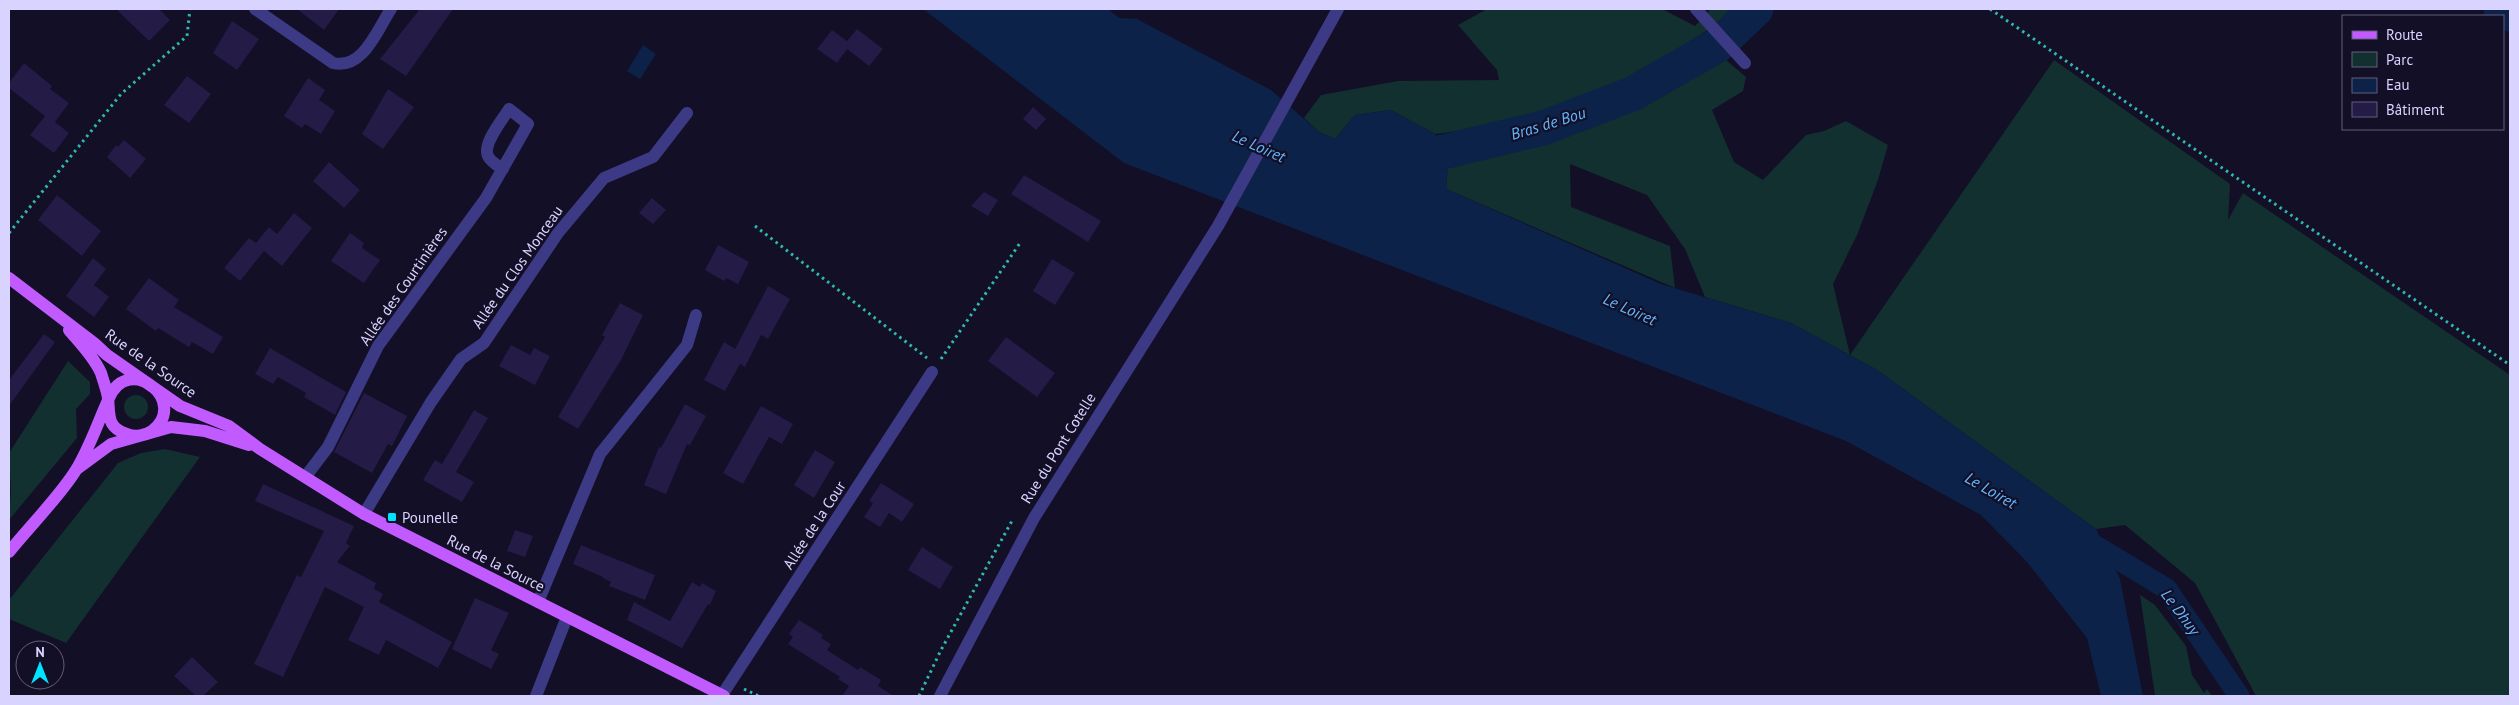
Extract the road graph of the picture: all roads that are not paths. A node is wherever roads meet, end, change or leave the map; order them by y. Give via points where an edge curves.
1 (255, 9) edge
2 (391, 9) edge
3 (1338, 9) edge
4 (1696, 9) edge
5 (1745, 63) dead end
6 (687, 113) dead end
7 (503, 169) dead end
8 (9, 278) edge
9 (53, 310) junction
10 (696, 315) dead end
11 (932, 372) road end
12 (154, 386) junction
13 (108, 399) junction
14 (139, 436) junction
15 (260, 449) junction
16 (75, 471) junction
17 (306, 476) junction
18 (364, 514) junction
19 (9, 552) edge
20 (538, 602) junction
21 (568, 617) junction
22 (536, 696) edge
23 (723, 696) edge
24 (940, 696) edge

1 - 2 street via 333,64 344,66 358,60
3 - 24 street, Rue du Pont Cotelle via 1218,226 1034,518
4 - 5 street
6 - 18 street, Allée du Clos Monceau via 653,157 604,178 558,233 484,342 461,359 431,402
7 - 17 street, Allée des Courtinières via 486,198 378,346 328,447
8 - 9 main road, Rue de la Source
9 - 12 main road, Rue de la Source via 107,355
9 - 13 main road, Rue de la Source via 97,366
10 - 20 street via 687,345 600,454
11 - 23 street, Allée de la Cour
12 - 13 main road via 146,381 127,380 112,391
12 - 14 main road via 163,402 161,420 148,433
12 - 15 main road, Rue de la Source via 184,409 229,426
13 - 14 main road via 113,426 130,436
13 - 16 main road via 103,416
14 - 15 main road, Rue de la Source via 170,427 183,428 205,431
14 - 16 main road, Rue de la Source via 111,444
15 - 17 main road, Rue de la Source
16 - 19 main road
17 - 18 main road, Rue de la Source
18 - 20 main road, Rue de la Source
20 - 21 main road, Rue de la Source
21 - 22 street
21 - 23 main road, Rue de la Source

